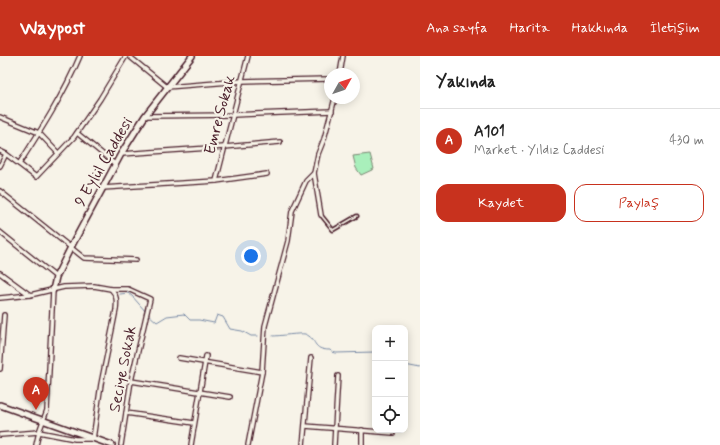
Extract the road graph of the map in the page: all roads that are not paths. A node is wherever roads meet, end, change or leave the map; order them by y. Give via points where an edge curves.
1 (80, 56) edge
2 (128, 56) edge
3 (192, 56) edge
4 (248, 56) edge
5 (342, 56) edge
6 (341, 68) edge
7 (324, 79) edge
8 (242, 81) junction
9 (168, 87) junction
10 (334, 104) edge
11 (332, 110) junction
12 (233, 115) junction
13 (145, 116) junction
14 (0, 117) edge
15 (39, 133) junction
16 (77, 133) junction
17 (280, 142) dead end
18 (224, 147) junction
19 (0, 151) edge
20 (58, 153) junction
21 (6, 154) junction
22 (121, 154) junction
23 (19, 164) junction
24 (115, 164) junction
25 (0, 166) edge
26 (314, 173) junction
27 (267, 174) dead end
28 (216, 181) junction
29 (102, 188) junction
30 (0, 191) edge
31 (321, 216) joint
32 (357, 216) dead end
33 (0, 232) edge
34 (71, 247) junction
35 (136, 260) dead end
36 (0, 273) edge
37 (56, 277) junction
38 (111, 289) junction
39 (53, 290) junction
40 (30, 294) junction
41 (0, 298) edge
42 (4, 315) dead end
43 (206, 356) dead end
44 (179, 358) dead end
45 (311, 358) dead end
46 (205, 362) junction
47 (0, 363) edge
48 (0, 368) edge
49 (262, 372) junction
50 (338, 376) dead end
51 (131, 381) junction
52 (200, 393) junction
53 (230, 397) dead end
54 (0, 405) edge
55 (126, 413) junction
56 (43, 420) junction
57 (194, 423) junction
58 (305, 426) junction
59 (335, 428) junction
60 (362, 430) junction
61 (372, 431) edge
62 (38, 432) junction
63 (0, 435) edge
64 (93, 439) junction
65 (36, 445) edge
66 (112, 445) edge
67 (121, 445) edge
68 (191, 445) edge
69 (248, 445) edge
70 (303, 445) edge
71 (334, 445) edge
72 (362, 445) edge

1 - 15 street
2 - 9 street
2 - 16 street
3 - 9 street, 9 Eylül Caddesi
4 - 8 street, Emre Sokak
5 - 6 street
7 - 8 street
8 - 9 street
8 - 12 street, Emre Sokak
9 - 13 street, 9 Eylül Caddesi
10 - 11 street
11 - 12 street
11 - 26 street
12 - 13 street
12 - 18 street, Emre Sokak
13 - 22 street, 9 Eylül Caddesi
14 - 15 street
15 - 20 street
15 - 23 street
16 - 20 street
16 - 24 street
17 - 18 street
18 - 22 street
18 - 28 street, Emre Sokak
19 - 21 street
20 - 23 street via 36,177
21 - 23 street
21 - 25 street
22 - 24 street, 9 Eylül Caddesi
24 - 29 street, 9 Eylül Caddesi
26 - 31 street
26 - 49 street via 306,181 292,211 288,241 265,326
27 - 28 street
28 - 29 street
29 - 34 street, 9 Eylül Caddesi
30 - 34 street
31 - 32 lane via 333,230
33 - 37 street
34 - 35 street via 84,258
34 - 37 street, 9 Eylül Caddesi
36 - 40 street
37 - 39 street, 9 Eylül Caddesi
38 - 39 street via 94,286
38 - 51 street, Seciye Sokak via 128,289 150,299
38 - 64 street via 117,301 116,310 102,377
39 - 40 street
39 - 56 street via 47,410
40 - 41 street
42 - 47 street
43 - 46 street
44 - 46 street
45 - 58 street
46 - 49 street
46 - 52 street
47 - 48 street
49 - 69 street
50 - 59 street
51 - 52 street
51 - 55 street, Seciye Sokak
52 - 53 street
52 - 57 street
54 - 56 street
55 - 57 street
55 - 67 street, Seciye Sokak
56 - 62 street
56 - 64 street
57 - 68 street
58 - 59 street
58 - 70 street
59 - 60 street
59 - 71 street
60 - 61 street
60 - 72 street
62 - 63 street
62 - 64 street via 75,439
62 - 65 street
64 - 66 street

